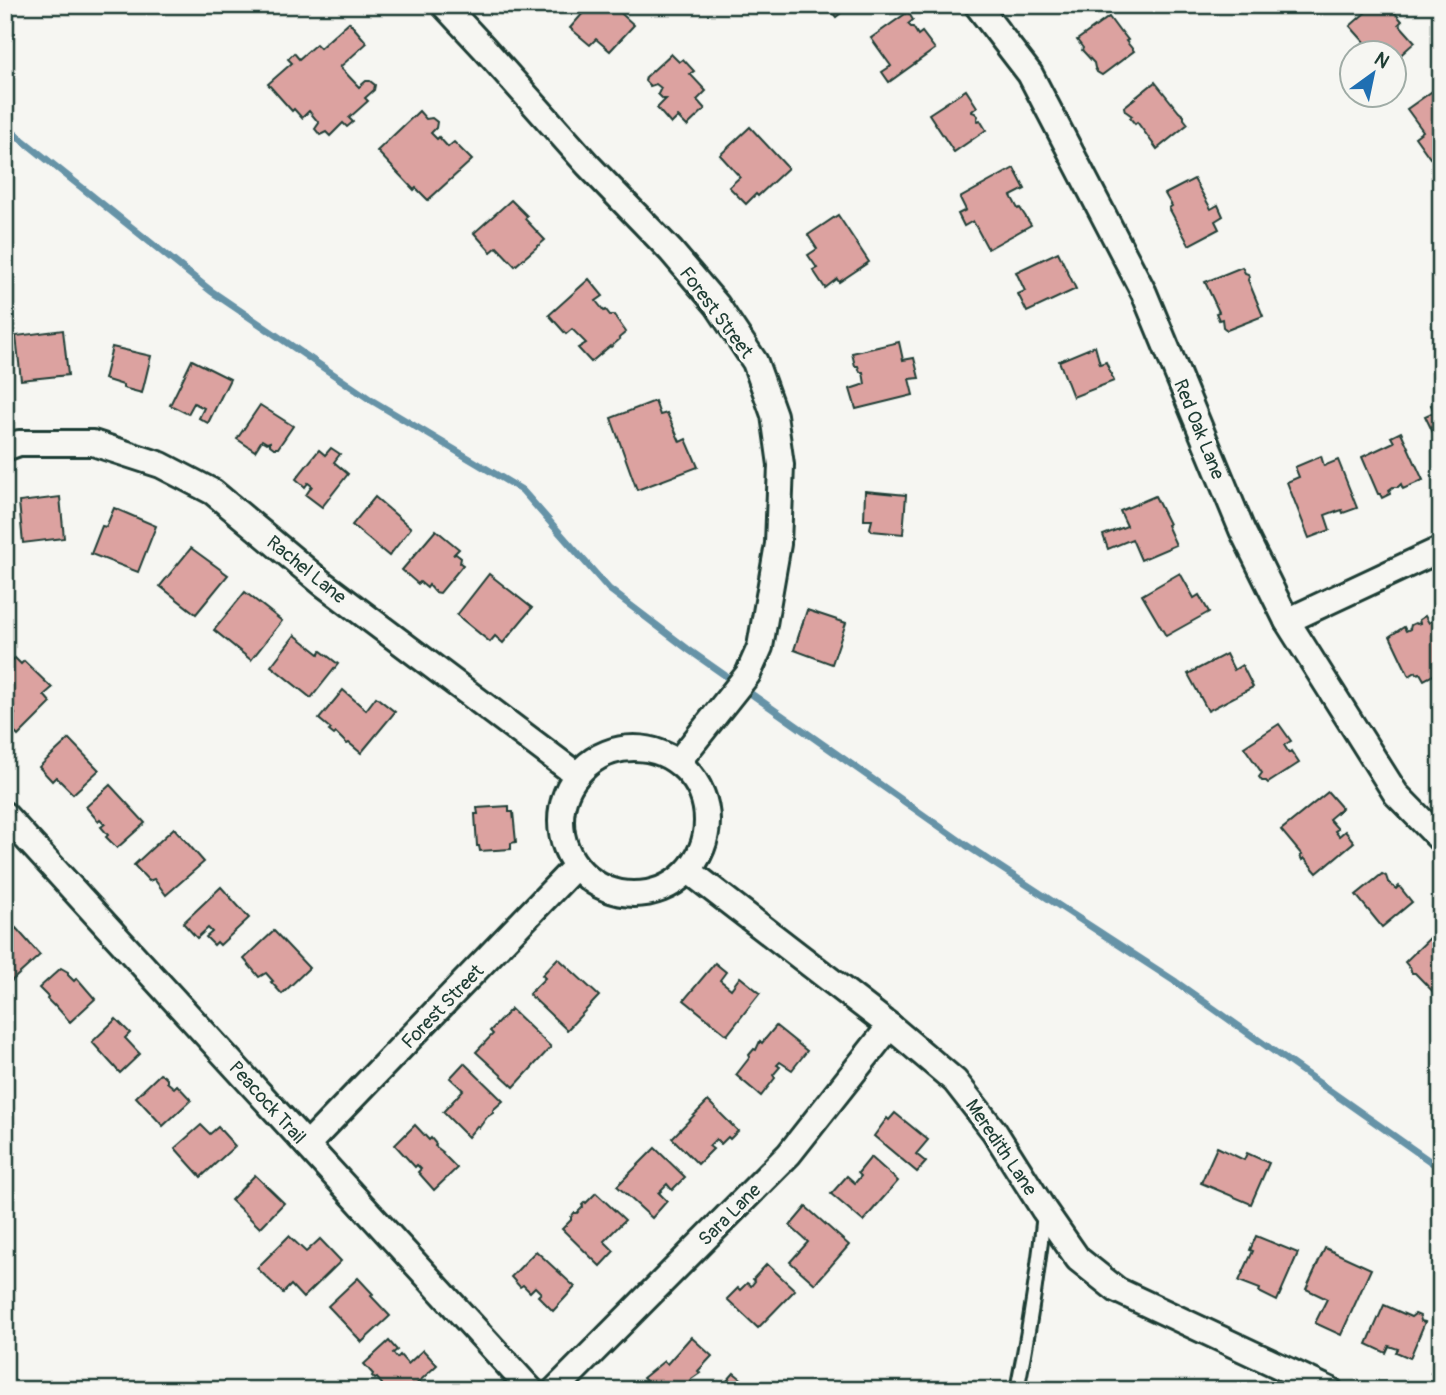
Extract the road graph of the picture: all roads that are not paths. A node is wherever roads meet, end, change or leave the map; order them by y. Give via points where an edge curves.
1 (444, 5) edge
2 (977, 5) edge
3 (5, 447) edge
4 (1441, 549) edge
5 (1287, 621) junction
6 (678, 762) junction
7 (577, 775) junction
8 (5, 815) edge
9 (1441, 841) edge
10 (576, 866) junction
11 (689, 871) junction
12 (890, 1026) junction
13 (307, 1145) junction
14 (1044, 1210) junction
15 (531, 1390) edge
16 (555, 1390) edge
17 (1017, 1390) edge
18 (1329, 1390) edge

1 - 6 street, Forest Street via 717,305 755,362 774,415 781,465 778,544 760,647 748,674
2 - 5 street, Red Oak Lane via 1030,74 1144,293 1242,530
3 - 7 street, Rachel Lane via 93,443 161,465 213,492 322,583
4 - 5 street
5 - 9 street, Red Oak Lane via 1396,794
6 - 7 street via 658,752 625,749 594,760
6 - 11 street via 695,779 705,802 708,827 702,850
7 - 10 street via 561,811 566,850
8 - 13 street, Peacock Trail
10 - 11 street via 596,884 619,893 645,894 669,886
10 - 13 street, Forest Street
11 - 12 street, Meredith Lane
12 - 14 street, Meredith Lane via 955,1081 995,1131
12 - 16 street, Sara Lane via 789,1154
13 - 15 street, Peacock Trail
14 - 17 lane
14 - 18 street, Meredith Lane via 1078,1259 1117,1290

